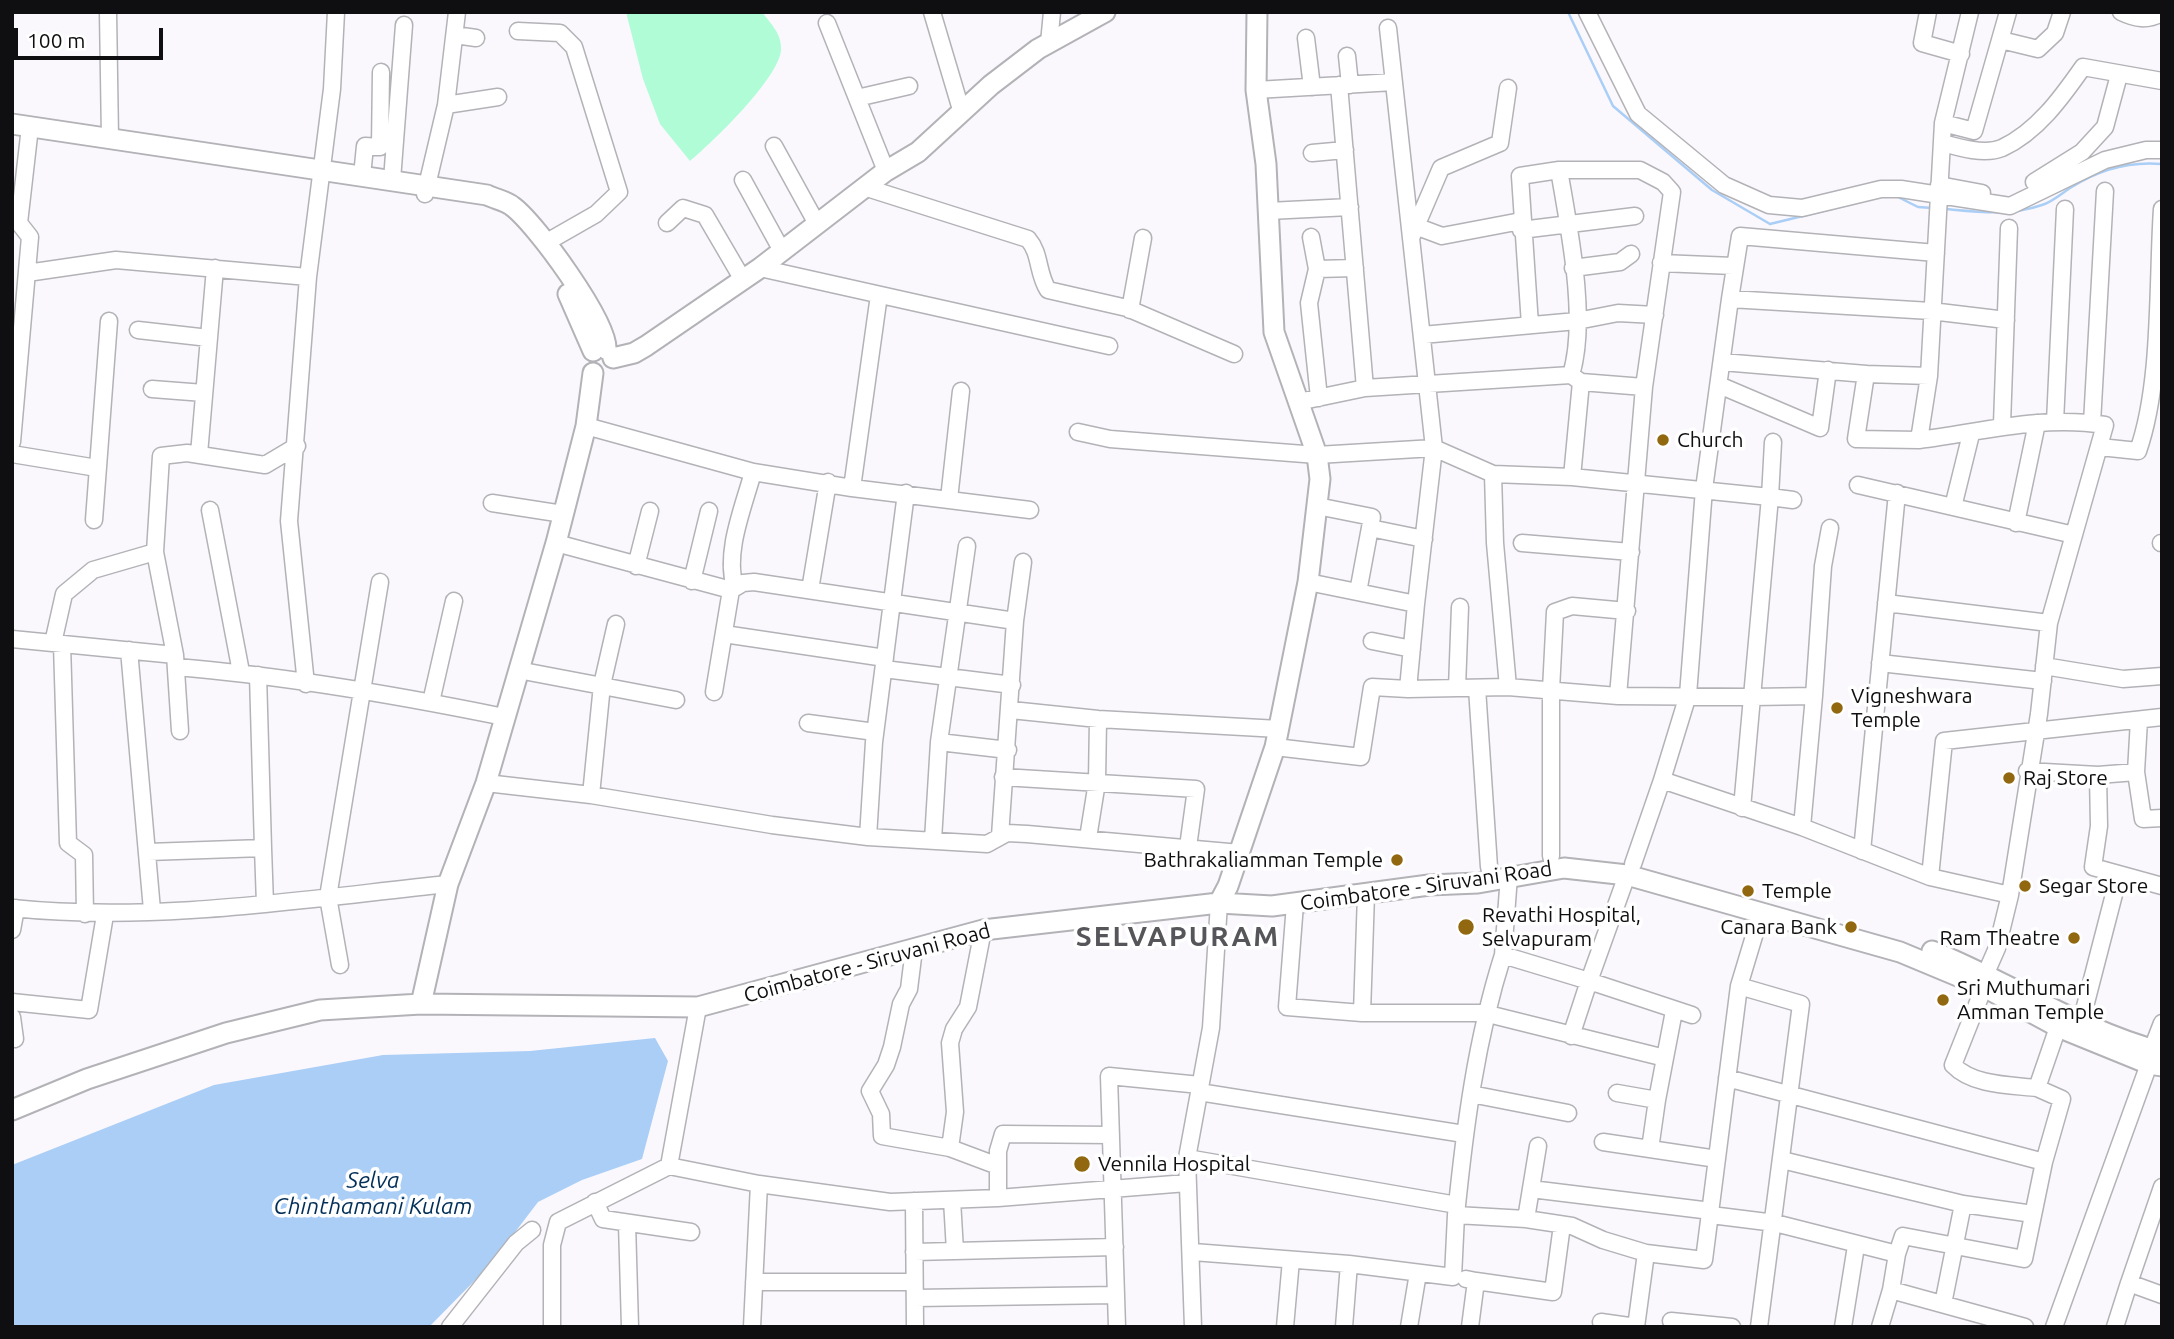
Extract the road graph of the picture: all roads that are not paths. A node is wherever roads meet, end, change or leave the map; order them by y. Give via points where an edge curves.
1 (108, 12) edge
2 (337, 12) edge
3 (457, 12) edge
4 (1052, 12) edge
5 (1257, 12) edge
6 (1587, 12) edge
7 (1928, 12) edge
8 (1970, 12) edge
9 (2008, 12) edge
10 (2062, 12) edge
11 (2120, 12) edge
12 (937, 13) edge
13 (2162, 13) edge
14 (1098, 14) edge
15 (827, 23) dead end
16 (404, 25) dead end
17 (1388, 28) dead end
18 (518, 31) dead end
19 (455, 35) junction
20 (476, 37) dead end
21 (1306, 38) dead end
22 (2001, 40) junction
23 (1049, 43) junction
24 (1961, 54) junction
25 (1347, 56) dead end
26 (381, 72) dead end
27 (2119, 75) junction
28 (2162, 81) edge
29 (1394, 82) junction
30 (1345, 85) junction
31 (909, 86) dead end
32 (1312, 87) junction
33 (1508, 88) dead end
34 (1256, 90) junction
35 (498, 97) dead end
36 (857, 98) junction
37 (446, 105) junction
38 (962, 113) junction
39 (1943, 123) junction
40 (21, 129) edge
41 (110, 139) junction
42 (1943, 143) junction
43 (774, 146) dead end
44 (1345, 150) junction
45 (2162, 150) edge
46 (1312, 153) dead end
47 (1559, 170) junction
48 (886, 171) junction
49 (322, 174) junction
50 (362, 176) junction
51 (393, 180) junction
52 (743, 180) dead end
53 (864, 187) junction
54 (426, 189) junction
55 (1938, 190) junction
56 (2105, 191) dead end
57 (1350, 208) junction
58 (2066, 209) dead end
59 (2162, 209) edge
60 (1268, 211) junction
61 (1635, 216) dead end
62 (667, 223) dead end
63 (817, 224) junction
64 (1568, 224) junction
65 (1521, 225) junction
66 (2009, 228) dead end
67 (1415, 233) junction
68 (12, 235) edge
69 (30, 237) junction
70 (1143, 237) dead end
71 (1311, 237) dead end
72 (547, 242) junction
73 (782, 251) junction
74 (1936, 253) junction
75 (1631, 254) dead end
76 (1661, 262) junction
77 (1733, 267) junction
78 (215, 268) junction
79 (760, 268) junction
80 (1355, 268) junction
81 (1573, 268) junction
82 (1317, 270) junction
83 (27, 273) junction
84 (308, 277) junction
85 (743, 280) junction
86 (879, 295) junction
87 (1730, 299) junction
88 (1130, 310) junction
89 (1931, 311) junction
90 (1655, 315) junction
91 (2006, 320) junction
92 (109, 321) dead end
93 (1577, 321) junction
94 (1530, 325) junction
95 (138, 330) dead end
96 (1422, 335) junction
97 (209, 338) junction
98 (1109, 346) dead end
99 (604, 353) junction
100 (1234, 354) dead end
101 (1722, 362) junction
102 (1828, 370) junction
103 (1866, 374) junction
104 (1929, 376) junction
105 (1576, 378) junction
106 (1427, 384) junction
107 (1719, 386) junction
108 (1644, 387) junction
109 (1365, 388) junction
110 (152, 389) dead end
111 (961, 391) dead end
112 (204, 393) junction
113 (2157, 395) edge
114 (1319, 398) junction
115 (1298, 402) junction
116 (587, 417) junction
117 (2055, 422) junction
118 (2092, 423) junction
119 (2002, 424) junction
120 (2037, 424) junction
121 (1078, 432) dead end
122 (1971, 433) junction
123 (1919, 440) junction
124 (12, 442) edge
125 (1773, 442) dead end
126 (298, 446) junction
127 (2100, 447) junction
128 (1434, 448) junction
129 (12, 454) edge
130 (199, 454) junction
131 (1317, 455) junction
132 (97, 468) junction
133 (753, 472) junction
134 (1493, 474) junction
135 (1572, 477) junction
136 (828, 482) junction
137 (1638, 483) junction
138 (1858, 485) dead end
139 (852, 488) junction
140 (1704, 489) junction
141 (906, 493) junction
142 (1897, 493) junction
143 (1770, 497) junction
144 (949, 499) junction
145 (1793, 500) dead end
146 (492, 503) dead end
147 (1317, 506) junction
148 (1953, 507) junction
149 (210, 510) dead end
150 (1030, 510) dead end
151 (650, 511) dead end
152 (709, 511) dead end
153 (563, 514) junction
154 (94, 520) dead end
155 (2016, 523) junction
156 (1370, 528) junction
157 (1830, 528) dead end
158 (2074, 535) junction
159 (1424, 539) junction
160 (556, 543) junction
161 (1522, 543) dead end
162 (967, 546) dead end
163 (155, 552) junction
164 (1631, 552) junction
165 (1023, 562) dead end
166 (636, 566) junction
167 (692, 581) junction
168 (380, 582) dead end
169 (1308, 582) junction
170 (733, 588) junction
171 (810, 590) junction
172 (1358, 592) junction
173 (454, 601) dead end
174 (1886, 603) junction
175 (1416, 604) junction
176 (892, 605) junction
177 (1460, 607) dead end
178 (1627, 611) junction
179 (956, 612) junction
180 (1016, 621) junction
181 (617, 624) dead end
182 (2049, 624) junction
183 (724, 634) junction
184 (12, 639) edge
185 (1372, 641) dead end
186 (58, 643) junction
187 (1412, 649) junction
188 (129, 650) junction
189 (176, 661) junction
190 (1880, 663) junction
191 (884, 664) junction
192 (518, 670) junction
193 (241, 672) junction
194 (2044, 674) junction
195 (258, 675) junction
196 (2162, 676) edge
197 (947, 677) junction
198 (306, 684) junction
199 (602, 685) junction
200 (1012, 685) junction
201 (1508, 687) junction
202 (361, 688) junction
203 (1408, 688) junction
204 (1457, 688) junction
205 (1478, 688) junction
206 (1550, 690) junction
207 (714, 692) dead end
208 (1688, 695) junction
209 (1618, 696) junction
210 (1814, 696) junction
211 (1752, 697) junction
212 (676, 700) dead end
213 (431, 702) junction
214 (1011, 710) junction
215 (504, 717) junction
216 (2162, 717) edge
217 (1098, 719) junction
218 (2139, 720) junction
219 (807, 723) dead end
220 (180, 731) dead end
221 (876, 732) junction
222 (2034, 732) junction
223 (1277, 738) junction
224 (939, 742) junction
225 (1008, 750) junction
226 (2027, 771) junction
227 (2136, 772) junction
228 (2098, 775) junction
229 (1003, 777) junction
230 (1662, 780) junction
231 (1097, 782) junction
232 (486, 783) junction
233 (591, 794) junction
234 (1742, 808) junction
235 (2162, 818) edge
236 (1802, 827) junction
237 (1000, 835) junction
238 (868, 837) junction
239 (1088, 838) junction
240 (933, 840) junction
241 (1188, 847) junction
242 (263, 848) junction
243 (1862, 851) junction
244 (148, 852) junction
245 (1240, 852) junction
246 (1551, 856) junction
247 (1489, 867) junction
248 (1630, 870) junction
249 (2119, 875) junction
250 (1509, 876) junction
251 (1930, 877) junction
252 (448, 884) junction
253 (1429, 885) junction
254 (2162, 886) edge
255 (1366, 894) junction
256 (1223, 895) junction
257 (2010, 895) junction
258 (328, 897) junction
259 (265, 904) junction
260 (1295, 904) junction
261 (14, 908) edge
262 (152, 910) junction
263 (1761, 913) junction
264 (85, 914) junction
265 (105, 915) junction
266 (12, 930) edge
267 (983, 930) junction
268 (914, 949) junction
269 (1503, 955) junction
270 (340, 965) dead end
271 (1985, 980) junction
272 (1589, 981) junction
273 (1738, 986) junction
274 (12, 1003) edge
275 (421, 1004) junction
276 (698, 1007) junction
277 (1674, 1011) junction
278 (1362, 1013) junction
279 (1484, 1013) junction
280 (1692, 1016) dead end
281 (12, 1017) edge
282 (2081, 1022) junction
283 (2162, 1023) edge
284 (2058, 1027) junction
285 (1571, 1036) junction
286 (15, 1039) dead end
287 (1665, 1058) junction
288 (2156, 1058) edge
289 (1727, 1079) junction
290 (2037, 1088) junction
291 (1199, 1089) junction
292 (1789, 1092) junction
293 (1616, 1093) dead end
294 (1471, 1094) junction
295 (1657, 1100) junction
296 (12, 1110) edge
297 (1568, 1113) dead end
298 (1464, 1134) junction
299 (1111, 1135) junction
300 (1603, 1142) dead end
301 (1538, 1146) dead end
302 (950, 1148) junction
303 (1650, 1149) junction
304 (1187, 1158) junction
305 (1717, 1159) junction
306 (1782, 1160) junction
307 (2044, 1162) junction
308 (669, 1166) junction
309 (998, 1166) junction
310 (1187, 1183) junction
311 (759, 1184) junction
312 (2162, 1187) edge
313 (1111, 1189) junction
314 (1531, 1189) junction
315 (998, 1198) junction
316 (952, 1199) junction
317 (914, 1201) junction
318 (595, 1202) junction
319 (1963, 1204) junction
320 (1457, 1210) junction
321 (1711, 1213) junction
322 (2033, 1214) junction
323 (1526, 1219) junction
324 (627, 1223) junction
325 (1775, 1223) junction
326 (1562, 1225) junction
327 (532, 1230) dead end
328 (691, 1232) dead end
329 (1856, 1246) junction
330 (1115, 1247) junction
331 (1954, 1247) junction
332 (955, 1251) junction
333 (915, 1252) junction
334 (1193, 1252) junction
335 (1646, 1253) junction
336 (1897, 1254) junction
337 (1291, 1260) junction
338 (1349, 1264) junction
339 (1418, 1273) junction
340 (1453, 1278) junction
341 (1476, 1281) junction
342 (754, 1282) junction
343 (2129, 1283) junction
344 (915, 1290) junction
345 (1891, 1290) junction
346 (1116, 1295) junction
347 (2162, 1295) edge
348 (1943, 1304) junction
349 (1671, 1321) dead end
350 (1601, 1322) dead end
351 (450, 1327) edge
352 (552, 1327) edge
353 (630, 1327) edge
354 (752, 1327) edge
355 (915, 1327) edge
356 (1117, 1327) edge
357 (1193, 1327) edge
358 (1285, 1327) edge
359 (1345, 1327) edge
360 (1409, 1327) edge
361 (1470, 1327) edge
362 (1732, 1327) edge
363 (1759, 1327) edge
364 (1843, 1327) edge
365 (1880, 1327) edge
366 (2025, 1327) edge
367 (2054, 1327) edge
368 (2115, 1327) edge

1 - 41 street
2 - 49 street
3 - 19 street
4 - 23 street
5 - 34 main road
6 - 55 street via 1638,114 1724,185 1769,205 1802,208 1881,189
7 - 24 street via 1922,43
8 - 24 street
9 - 22 street
10 - 22 street via 2055,33 2038,49
11 - 13 street via 2136,19
12 - 38 street
14 - 23 main road
15 - 36 street
16 - 51 street
17 - 29 street
18 - 72 street via 560,33 574,47 619,192 596,214
19 - 20 street
19 - 37 street
21 - 32 street
22 - 39 street via 1975,131
23 - 38 main road via 991,85
24 - 39 street
25 - 30 street
26 - 50 street via 380,147 365,146
27 - 28 street
27 - 42 street via 2083,67 2038,124 2001,149 1965,150
27 - 55 street via 2105,127 2062,166 2007,198
29 - 30 street
29 - 67 street
30 - 32 street
30 - 44 street
31 - 36 street
32 - 34 street
33 - 67 street via 1500,143 1441,168
34 - 60 main road
35 - 37 street
36 - 48 street
37 - 54 street
38 - 48 main road via 918,152
39 - 42 street
40 - 41 main road
40 - 49 main road
40 - 69 street via 19,223
41 - 49 main road
42 - 55 street
43 - 63 street
44 - 46 street
44 - 57 street
45 - 55 street via 2105,160 2010,206
47 - 64 street
47 - 65 street via 1520,176
47 - 76 street via 1640,170 1663,182 1672,192
48 - 53 main road
49 - 50 main road
49 - 54 main road
49 - 84 street
50 - 51 main road
51 - 54 main road
52 - 73 street
53 - 63 main road
53 - 88 street via 1028,239 1036,248 1039,276 1048,290
54 - 72 main road via 487,195 512,205
54 - 99 main road via 511,219 532,240
55 - 74 street
56 - 118 street
57 - 60 street
57 - 80 street
58 - 117 street
59 - 113 street
60 - 115 main road via 1274,332
61 - 64 street
62 - 85 street via 683,208 705,215
63 - 73 main road
64 - 65 street
64 - 81 street
65 - 67 street via 1442,236
65 - 94 street
66 - 91 street
67 - 96 street
68 - 69 street
69 - 83 street
70 - 88 street
71 - 82 street
72 - 99 main road via 602,328
73 - 79 main road
74 - 77 street via 1740,236
74 - 89 street
75 - 81 street via 1620,262
76 - 77 street
76 - 90 street
77 - 87 street
78 - 83 street via 116,260
78 - 84 street
78 - 97 street
79 - 85 main road
79 - 86 street
80 - 82 street
80 - 109 street
81 - 93 street
82 - 114 street via 1309,303
83 - 124 street
84 - 126 street
85 - 99 main road via 634,353
86 - 98 street
86 - 139 street
87 - 89 street
87 - 101 street
88 - 100 street
89 - 91 street
89 - 104 street
90 - 93 street via 1618,313
90 - 108 street
91 - 119 street
92 - 132 street
93 - 94 street
93 - 105 street
94 - 96 street
95 - 97 street
96 - 106 street
97 - 112 street
99 - 116 main road via 612,370 598,374 603,387
101 - 102 street
101 - 107 street
102 - 103 street
102 - 107 street via 1820,428
103 - 104 street
103 - 123 street via 1856,439
104 - 123 street
105 - 106 street
105 - 108 street
105 - 135 street
106 - 109 street
106 - 128 street
107 - 140 street
108 - 137 street
109 - 114 street
110 - 112 street
111 - 144 street
112 - 130 street
113 - 127 street via 2138,451
114 - 115 street
115 - 131 main road
116 - 133 street
116 - 153 main road
117 - 118 street
117 - 120 street
118 - 127 street via 2105,425
119 - 120 street
119 - 122 street
120 - 155 street
121 - 131 street via 1110,439
122 - 123 street
122 - 148 street
125 - 143 street
126 - 130 street via 265,465
126 - 198 street via 289,521
127 - 158 street
128 - 131 street
128 - 134 street
128 - 159 street
129 - 132 street
130 - 163 street via 161,456
131 - 147 main road
132 - 154 street
133 - 136 street
133 - 170 street via 736,536 730,574
134 - 135 street
134 - 201 street
135 - 137 street
136 - 139 street
136 - 171 street
137 - 140 street
137 - 164 street
138 - 142 street
139 - 141 street
140 - 143 street
140 - 208 street
141 - 144 street
141 - 176 street
142 - 148 street
142 - 174 street
143 - 145 street
143 - 211 street
144 - 150 street
146 - 153 street
147 - 156 street via 1372,517
147 - 169 main road
148 - 155 street
149 - 193 street
151 - 166 street
152 - 167 street
153 - 160 main road
155 - 158 street
156 - 159 street
156 - 172 street
157 - 210 street
158 - 182 street
159 - 175 street
160 - 166 street
160 - 192 main road
161 - 164 street
162 - 179 street
163 - 186 street via 93,570 64,594
163 - 189 street
164 - 178 street
165 - 180 street
166 - 167 street
167 - 170 street
168 - 202 street
169 - 172 street
169 - 223 main road
170 - 171 street via 754,582
170 - 183 street
171 - 176 street
172 - 175 street
173 - 213 street
174 - 182 street
174 - 190 street
175 - 187 street
176 - 179 street
176 - 191 street
177 - 204 street
178 - 206 street via 1572,606 1555,612
178 - 209 street
179 - 180 street
179 - 197 street
180 - 200 street
181 - 199 street
182 - 194 street
183 - 191 street
183 - 207 street
184 - 186 street
185 - 187 street
186 - 188 street
186 - 264 street via 68,843 84,855
187 - 203 street
188 - 189 street
188 - 244 street
189 - 193 street
189 - 220 street
190 - 194 street
190 - 243 street
191 - 197 street
191 - 221 street
192 - 199 street
192 - 215 main road
193 - 195 street
194 - 196 street via 2123,679
194 - 222 street
195 - 198 street
195 - 242 street
197 - 200 street
197 - 224 street
198 - 202 street
199 - 212 street
199 - 233 street
200 - 214 street
201 - 205 street
201 - 206 street
202 - 213 street
202 - 258 street
203 - 204 street
203 - 223 street via 1372,687 1361,757
204 - 205 street
205 - 247 street
206 - 209 street
206 - 246 street
208 - 209 street
208 - 211 street
208 - 230 street
210 - 211 street
210 - 236 street
211 - 234 street
213 - 215 street
214 - 217 street
214 - 225 street
215 - 232 main road
216 - 218 street
217 - 223 street
217 - 231 street
218 - 222 street
218 - 227 street
219 - 221 street
221 - 238 street
222 - 226 street
222 - 251 street via 1944,741
223 - 245 main road
224 - 225 street
224 - 240 street
225 - 229 street
226 - 228 street
226 - 257 street
227 - 228 street
227 - 235 street via 2143,819
228 - 249 street via 2099,827 2093,867
229 - 231 street
229 - 237 street
230 - 234 street
230 - 248 street
231 - 239 street
231 - 241 street via 1196,789
232 - 233 street
232 - 252 main road
233 - 238 street
234 - 236 street
236 - 243 street
237 - 239 street
237 - 240 street via 987,844
238 - 240 street
239 - 241 street
241 - 245 street
242 - 244 street
242 - 259 street
243 - 251 street
244 - 262 street
245 - 256 main road
246 - 247 main road
246 - 248 main road
247 - 253 main road
248 - 250 main road, Coimbatore - Siruvani Road via 1564,868
248 - 263 main road, Coimbatore - Siruvani Road
248 - 271 main road via 1924,947
248 - 272 street
249 - 254 street
249 - 282 street
250 - 253 main road, Coimbatore - Siruvani Road
250 - 269 street
251 - 257 street
252 - 258 street
252 - 275 main road
253 - 255 main road, Coimbatore - Siruvani Road
255 - 260 main road, Coimbatore - Siruvani Road
255 - 278 street
256 - 260 main road, Coimbatore - Siruvani Road via 1250,906
256 - 267 main road, Coimbatore - Siruvani Road
256 - 291 street via 1211,1028
257 - 271 street
258 - 259 street
258 - 270 street
259 - 262 street
260 - 278 street via 1287,1007
261 - 264 street
261 - 266 street
262 - 265 street
263 - 271 main road, Coimbatore - Siruvani Road
263 - 273 street
264 - 265 street
265 - 274 street via 89,1010
267 - 268 main road, Coimbatore - Siruvani Road
267 - 302 street via 968,1007 950,1043 955,1112
268 - 276 main road, Coimbatore - Siruvani Road
268 - 302 street via 909,989 892,1047 870,1091 881,1114 882,1136
269 - 272 street
269 - 279 street
271 - 282 main road
271 - 284 main road, Coimbatore - Siruvani Road
271 - 290 street via 1953,1065 1989,1083
272 - 277 street
272 - 285 street
273 - 289 street
273 - 292 street via 1801,1004
275 - 276 main road, Coimbatore - Siruvani Road
275 - 296 main road, Coimbatore - Siruvani Road via 320,1010 226,1032
276 - 308 street
277 - 280 street
277 - 287 street
278 - 279 street
279 - 285 street
279 - 294 street
281 - 286 street
282 - 288 main road
283 - 288 street
284 - 288 main road, Coimbatore - Siruvani Road
284 - 290 street
285 - 287 street
287 - 295 street
288 - 367 street
289 - 292 street
289 - 305 street
290 - 307 street via 2062,1099
291 - 298 street
291 - 299 street via 1109,1076
291 - 304 street
292 - 306 street
292 - 307 street
293 - 295 street
294 - 297 street
294 - 298 street
295 - 303 street
298 - 320 street
299 - 309 street via 1003,1134
299 - 313 street
300 - 303 street
301 - 314 street
302 - 309 street
303 - 305 street
304 - 310 street
304 - 320 street
305 - 321 street
306 - 319 street
306 - 325 street
307 - 322 street
308 - 311 street
308 - 318 street
309 - 315 street
310 - 313 street
310 - 334 street
311 - 317 street via 890,1202
311 - 342 street
312 - 343 street
313 - 315 street
313 - 330 street
314 - 321 street
314 - 323 street
315 - 316 street
316 - 317 street
316 - 332 street
317 - 333 street
318 - 324 street via 603,1219
318 - 352 street via 558,1222 552,1245
319 - 322 street
319 - 331 street
320 - 323 street
320 - 340 street
321 - 325 street
321 - 335 street via 1704,1260
322 - 331 street via 2024,1259
323 - 326 street
324 - 328 street
324 - 353 street
325 - 329 street
325 - 363 street
326 - 335 street
326 - 341 street via 1553,1292
327 - 351 street via 516,1243
329 - 336 street
329 - 364 street
330 - 332 street
330 - 346 street
331 - 336 street via 1903,1236
331 - 348 street
332 - 333 street
333 - 344 street
334 - 337 street
334 - 357 street
335 - 350 street via 1636,1327
336 - 345 street
337 - 338 street
337 - 358 street
338 - 339 street
338 - 359 street
339 - 340 street
339 - 360 street
340 - 341 street
341 - 361 street
342 - 344 street
342 - 354 street
343 - 347 street
343 - 368 street
344 - 346 street
344 - 355 street
345 - 348 street
345 - 365 street
346 - 356 street
348 - 366 street
349 - 362 street

